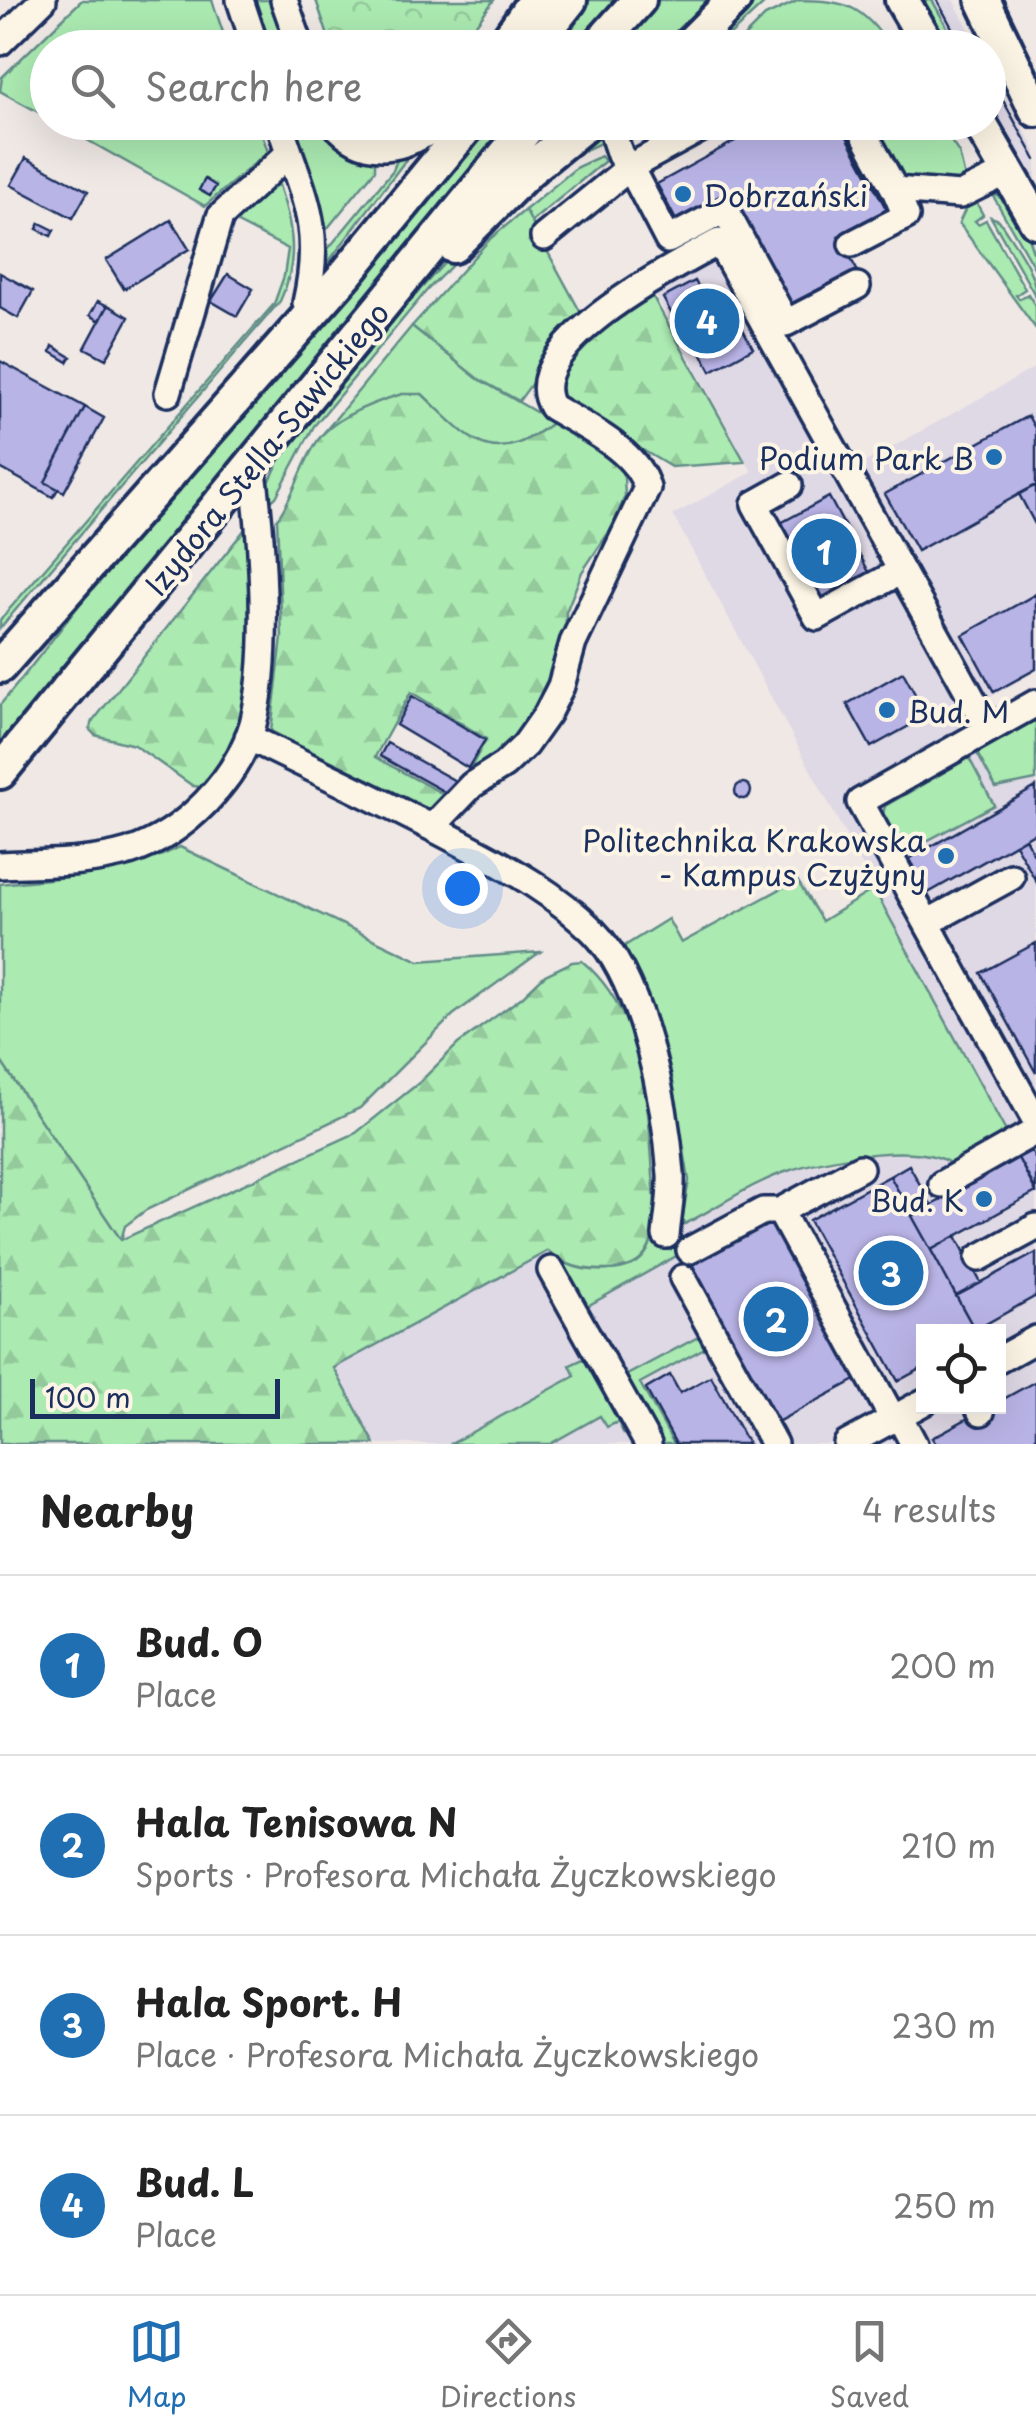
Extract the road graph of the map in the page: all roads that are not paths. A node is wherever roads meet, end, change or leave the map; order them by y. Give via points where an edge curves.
1 (42, 0) edge
2 (240, 0) edge
3 (284, 0) edge
4 (536, 0) edge
5 (570, 0) edge
6 (639, 0) edge
7 (886, 0) edge
8 (902, 0) edge
9 (983, 0) edge
10 (732, 3) edge
11 (250, 30) edge
12 (295, 30) edge
13 (515, 30) edge
14 (546, 30) edge
15 (612, 30) edge
16 (704, 30) edge
17 (915, 30) edge
18 (920, 30) edge
19 (997, 30) edge
20 (0, 42) edge
21 (1006, 48) edge
22 (1036, 110) edge
23 (284, 140) edge
24 (354, 140) edge
25 (414, 140) edge
26 (432, 140) edge
27 (456, 140) edge
28 (517, 140) edge
29 (566, 140) edge
30 (615, 140) edge
31 (680, 140) edge
32 (868, 140) edge
33 (989, 140) edge
34 (288, 153) junction
35 (630, 167) junction
36 (1008, 172) junction
37 (894, 190) junction
38 (1036, 221) edge
39 (544, 237) dead end
40 (852, 244) dead end
41 (674, 251) junction
42 (857, 286) dead end
43 (300, 317) junction
44 (369, 324) junction
45 (777, 328) junction
46 (168, 393) dead end
47 (252, 464) junction
48 (789, 485) dead end
49 (901, 571) junction
50 (0, 666) edge
51 (1036, 703) edge
52 (988, 729) junction
53 (248, 737) junction
54 (0, 772) edge
55 (432, 827) junction
56 (0, 865) edge
57 (1011, 877) dead end
58 (927, 923) junction
59 (1036, 1120) edge
60 (1036, 1131) edge
61 (860, 1168) dead end
62 (942, 1184) dead end
63 (780, 1212) junction
64 (1036, 1226) edge
65 (666, 1235) dead end
66 (690, 1250) dead end
67 (978, 1258) dead end
68 (551, 1270) dead end
69 (683, 1278) dead end
70 (1036, 1339) edge
71 (1006, 1356) edge
72 (916, 1406) edge
73 (896, 1417) junction
74 (648, 1444) edge
75 (774, 1444) edge
76 (848, 1444) edge
77 (914, 1444) edge

1 - 20 street
2 - 11 street
3 - 12 street
4 - 13 main road
5 - 14 main road
6 - 15 main road
7 - 17 main road
8 - 18 main road
9 - 19 main road
10 - 16 main road
21 - 22 main road
23 - 34 street
24 - 25 street via 386,148
26 - 43 main road
27 - 43 main road, Izydora Stella-Sawickiego via 345,275
28 - 44 main road, Izydora Stella-Sawickiego
29 - 44 main road
30 - 35 street
31 - 35 street
32 - 37 street
33 - 36 main road
34 - 43 street via 314,244
34 - 46 street via 220,217
35 - 39 street
35 - 41 street
36 - 37 street via 960,195
36 - 38 main road
37 - 40 street via 906,216
41 - 45 street via 725,210
41 - 55 street via 604,310 548,371 552,407 631,460 647,488 547,714 525,745 472,784
42 - 45 street
43 - 50 main road, Izydora Stella-Sawickiego
44 - 47 main road, Izydora Stella-Sawickiego
45 - 49 street
47 - 53 street via 261,668
47 - 54 main road, Izydora Stella-Sawickiego
48 - 49 street via 755,504 817,617
49 - 52 street
51 - 52 street
52 - 58 street via 860,802
53 - 55 street
53 - 56 street via 207,801 166,835 128,852
55 - 65 street via 556,899 596,933 612,958 650,1046 662,1106 671,1178
57 - 58 street
58 - 59 street
60 - 62 street
61 - 63 street
63 - 66 street via 762,1212
63 - 73 street
64 - 67 street
68 - 74 street
69 - 75 street
70 - 71 street
72 - 73 street
73 - 76 street
73 - 77 street

